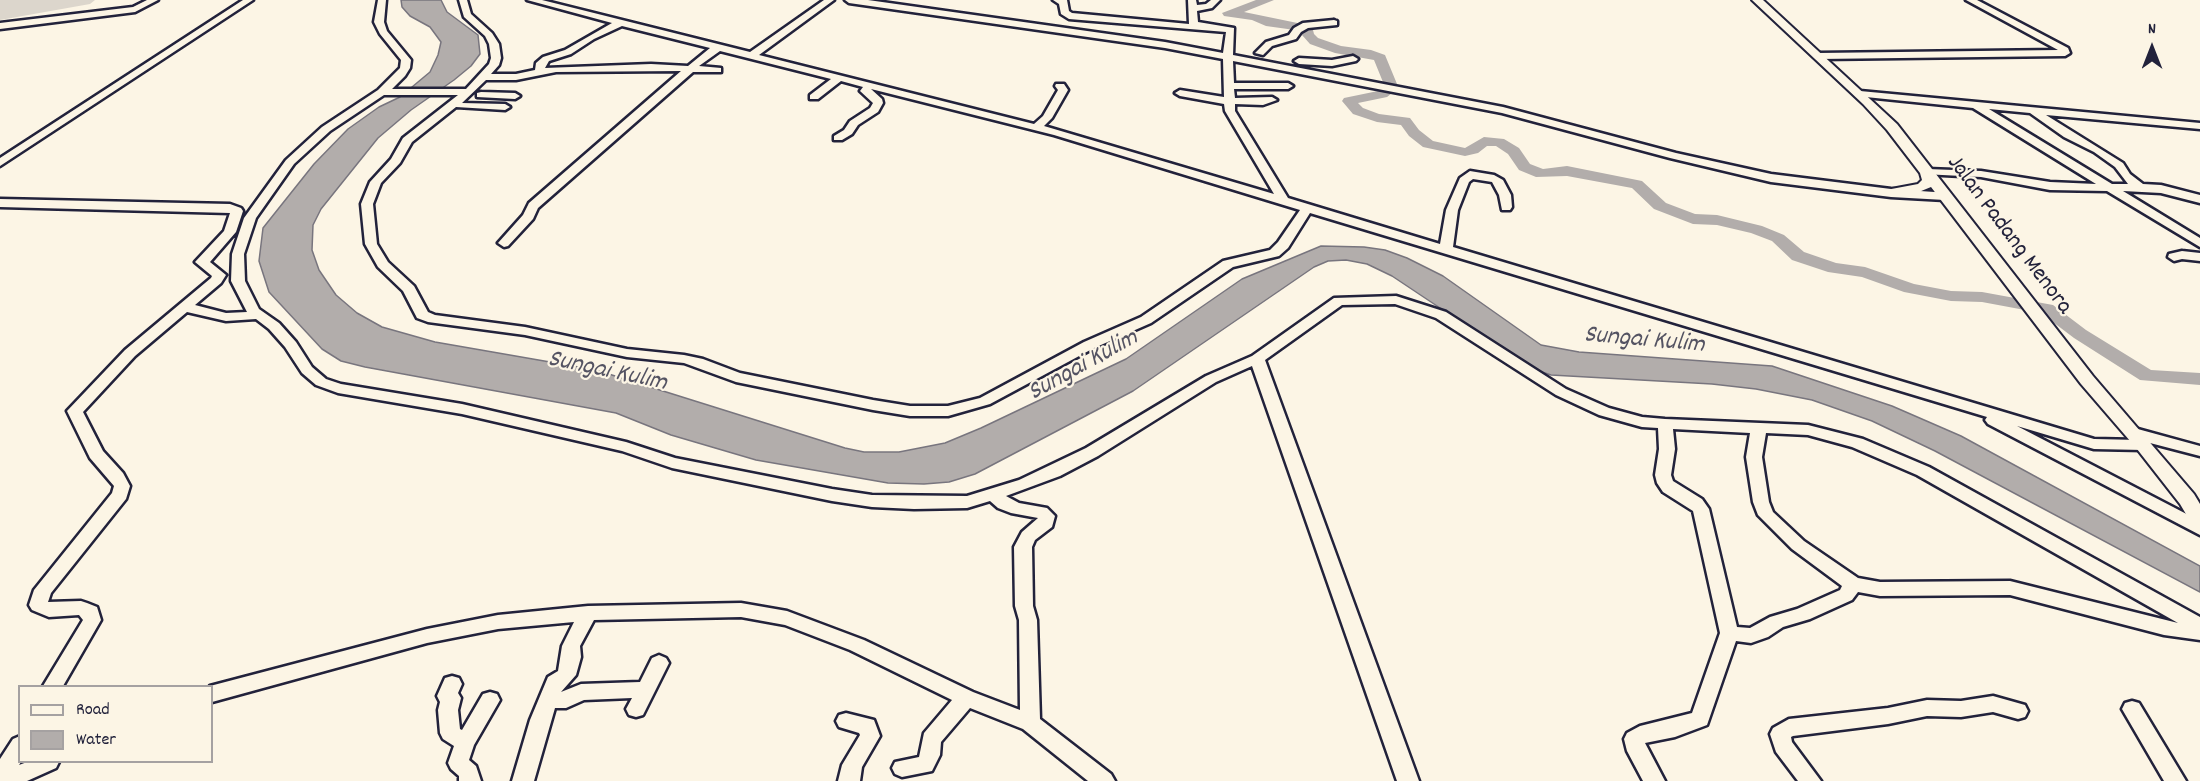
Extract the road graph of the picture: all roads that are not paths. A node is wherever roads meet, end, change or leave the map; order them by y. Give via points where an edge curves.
1 (154, 0) edge
2 (249, 0) edge
3 (382, 0) edge
4 (463, 0) edge
5 (531, 0) edge
6 (830, 0) edge
7 (849, 0) edge
8 (1058, 0) edge
9 (1216, 0) edge
10 (1757, 0) edge
11 (1970, 0) edge
12 (1192, 4) edge
13 (622, 22) junction
14 (1334, 23) dead end
15 (0, 26) edge
16 (1231, 30) junction
17 (719, 47) junction
18 (1229, 51) junction
19 (1260, 53) junction
20 (753, 56) junction
21 (1819, 56) junction
22 (1353, 59) dead end
23 (692, 67) junction
24 (717, 70) dead end
25 (540, 72) junction
26 (840, 77) junction
27 (869, 85) junction
28 (1060, 86) dead end
29 (1229, 86) junction
30 (1288, 86) dead end
31 (476, 89) junction
32 (387, 93) junction
33 (1180, 93) dead end
34 (1860, 93) junction
35 (515, 96) dead end
36 (814, 97) dead end
37 (1228, 100) junction
38 (1272, 100) dead end
39 (1973, 104) junction
40 (456, 106) junction
41 (505, 107) dead end
42 (2032, 110) junction
43 (2200, 126) edge
44 (1036, 127) junction
45 (838, 138) dead end
46 (0, 163) edge
47 (1927, 172) junction
48 (2108, 187) junction
49 (2140, 187) junction
50 (1891, 193) junction
51 (1945, 196) junction
52 (2200, 199) edge
53 (1284, 201) junction
54 (0, 203) edge
55 (1506, 207) dead end
56 (1307, 208) junction
57 (1960, 216) junction
58 (504, 243) dead end
59 (2200, 243) edge
60 (1446, 249) junction
61 (2174, 257) dead end
62 (2200, 257) edge
63 (238, 272) junction
64 (190, 307) junction
65 (258, 315) junction
66 (1257, 359) junction
67 (1967, 405) junction
68 (1665, 424) junction
69 (1759, 427) junction
70 (2139, 439) junction
71 (2200, 451) edge
72 (994, 495) junction
73 (2200, 521) edge
74 (2200, 529) edge
75 (1853, 584) junction
76 (588, 614) junction
77 (2200, 626) edge
78 (1729, 633) junction
79 (2200, 633) edge
80 (659, 663) dead end
81 (452, 684) dead end
82 (54, 685) edge
83 (644, 690) junction
84 (213, 694) edge
85 (966, 698) junction
86 (549, 699) junction
87 (490, 700) dead end
88 (2132, 708) dead end
89 (636, 709) dead end
90 (2018, 711) dead end
91 (846, 721) dead end
92 (1030, 723) junction
93 (465, 743) junction
94 (18, 748) edge
95 (47, 763) edge
96 (902, 768) dead end
97 (5, 781) edge
98 (470, 781) edge
99 (523, 781) edge
100 (849, 781) edge
101 (1104, 781) edge
102 (1408, 781) edge
103 (1654, 781) edge
104 (1810, 781) edge
105 (2175, 781) edge

1 - 15 street via 135,9
2 - 46 street
3 - 32 street via 379,22 406,60 405,68
4 - 31 street via 467,15 494,44 496,58
5 - 13 street
6 - 20 street
7 - 18 street
8 - 16 street via 1064,2 1064,12 1070,16
9 - 12 street via 1209,6
10 - 21 main road, Jalan Padang Menora
11 - 21 street via 2065,53
12 - 16 street via 1194,24
13 - 17 street
13 - 25 street via 568,52 546,59
14 - 19 street via 1300,28 1293,37 1272,43
16 - 18 street
17 - 20 street
17 - 23 street
18 - 19 street
18 - 29 street
18 - 50 street via 1503,110 1771,178
19 - 22 street via 1314,63
20 - 26 street
21 - 34 main road, Jalan Padang Menora
23 - 24 street
23 - 25 street
23 - 58 street via 533,207
25 - 31 street
26 - 27 street
26 - 36 street
27 - 44 street
27 - 45 street via 865,91 878,104
28 - 44 street via 1063,90 1047,118
29 - 30 street
29 - 37 street
31 - 32 street
31 - 35 street
31 - 40 street
32 - 63 street via 326,129 274,181 250,218 238,254
33 - 37 street
34 - 39 street
34 - 47 main road, Jalan Padang Menora
37 - 38 street
37 - 53 street via 1240,131
39 - 42 street
39 - 48 street
40 - 41 street
40 - 56 street via 407,140 396,161 376,182 367,204 371,244 383,264 410,289 422,315 525,331 619,352 698,362 772,385 910,411 948,411 985,401 1089,345 1146,320 1228,264 1280,248
42 - 43 street
42 - 49 street via 2112,160
44 - 53 street
47 - 48 street via 1981,174 2050,186
47 - 50 main road via 1929,181 1923,187
47 - 51 main road, Jalan Padang Menora
48 - 49 street
48 - 59 street
49 - 52 street
50 - 51 street
50 - 57 street via 1940,205
51 - 57 main road, Jalan Padang Menora
53 - 56 street
54 - 64 street via 235,209 230,232 202,262 219,274
55 - 60 street via 1497,180 1470,175 1464,180 1452,210
56 - 60 street
57 - 70 main road, Jalan Padang Menora via 2087,380
60 - 67 street
61 - 62 street
63 - 64 street
63 - 65 street via 242,293
64 - 65 street via 226,317
64 - 82 street via 118,365 75,411 96,454 122,486 120,495 43,590 38,605 49,610 81,608 90,612 92,621
65 - 72 street via 291,345 307,370 321,382 339,388 462,409 626,447 672,463 832,495 940,504
66 - 68 street via 1339,301 1396,300 1441,315 1581,403 1642,422
66 - 72 street via 1211,379 1054,472
66 - 102 street
67 - 70 street via 2094,444
67 - 74 street
68 - 69 street
68 - 78 street via 1665,483 1701,509
69 - 75 street via 1754,457 1766,515 1798,545
69 - 77 street via 1808,430 1923,471
70 - 71 street
70 - 73 main road, Jalan Padang Menora
72 - 92 street via 1010,506 1047,516 1046,524 1028,536 1023,548
75 - 78 street via 1846,595 1751,636
75 - 79 street via 1880,589 2010,588 2164,628
76 - 84 street via 498,622 427,636
76 - 85 street via 741,610 787,618 857,645
76 - 86 street via 571,646 566,675 555,684
78 - 103 street via 1700,719 1634,739
80 - 83 street
81 - 93 street via 447,696 451,698 450,733
83 - 86 street via 602,690 581,692 566,700
83 - 89 street
85 - 92 street
85 - 96 street via 931,739 925,765
86 - 99 street
87 - 93 street
88 - 105 street
90 - 104 street via 1993,704 1961,709 1927,708 1790,728 1780,734 1783,746
91 - 100 street via 867,726 870,736 852,765
92 - 101 street
93 - 98 street via 458,763 469,772
94 - 97 street via 7,766
95 - 97 street

